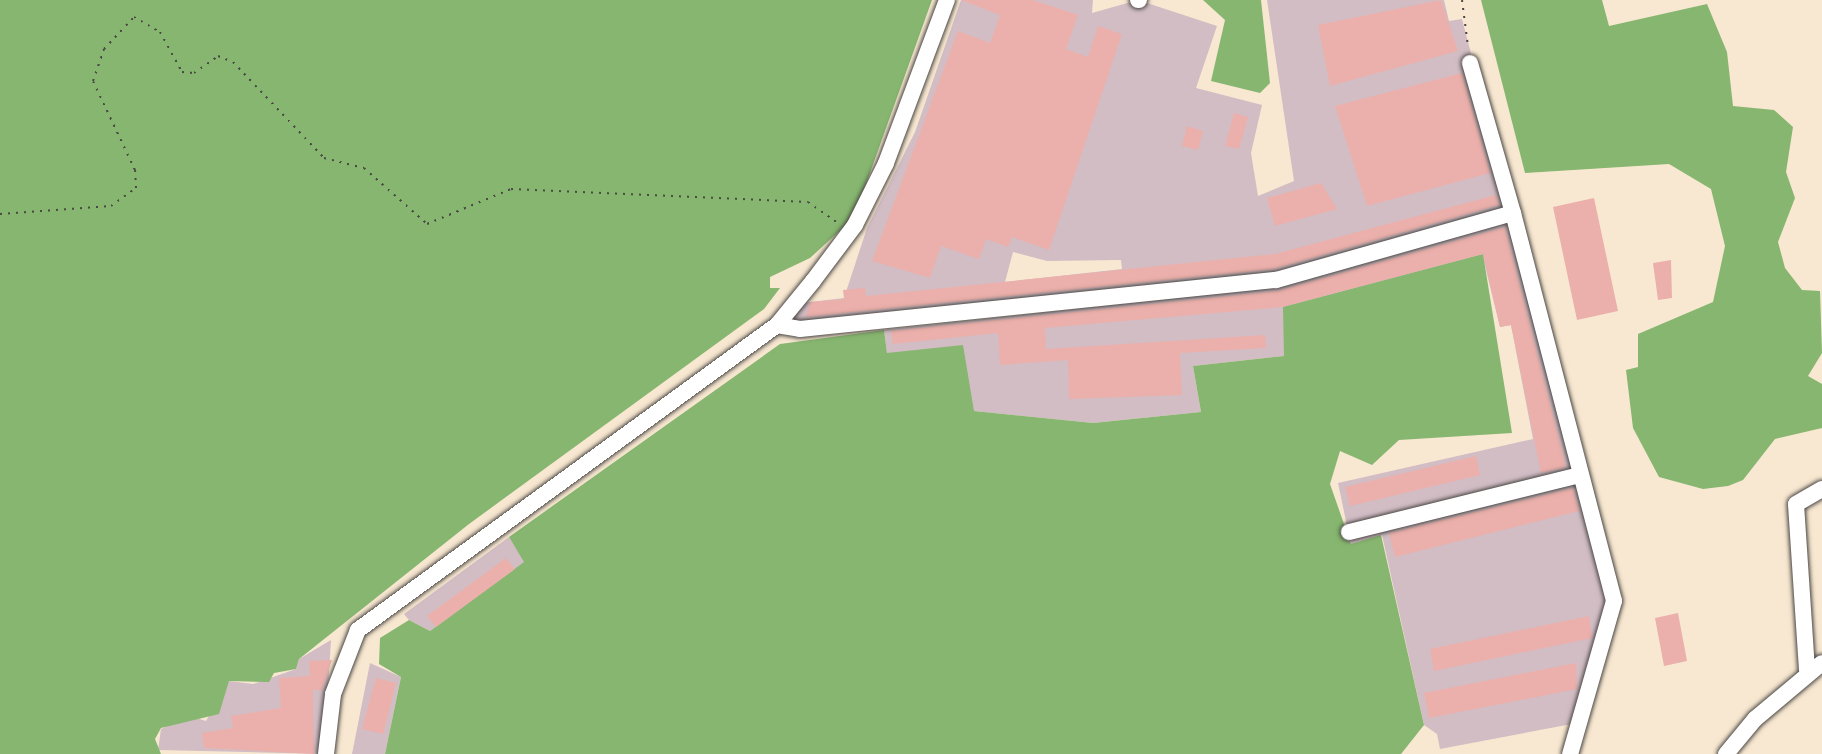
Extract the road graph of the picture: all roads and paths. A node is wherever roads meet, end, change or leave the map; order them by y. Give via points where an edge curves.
1 (947, 0) edge
2 (1462, 0) edge
3 (1470, 63) joint
4 (1513, 213) junction
5 (0, 214) edge
6 (844, 239) junction
7 (777, 325) junction
8 (1579, 475) junction
9 (1822, 489) edge
10 (1349, 532) dead end
11 (1815, 667) edge
12 (326, 754) edge
13 (1570, 754) edge
14 (1726, 754) edge

1 - 6 street via 886,163
2 - 3 path
3 - 4 street
4 - 7 street via 1276,280 800,329
4 - 8 street
5 - 6 path via 86,211 127,200 136,188 135,170 93,81 104,49 134,17 160,32 182,72 194,73 218,56 233,62 324,158 364,168 427,224 522,190 808,202 822,205
6 - 7 street
7 - 12 street via 358,630 333,694
8 - 10 street
8 - 13 street via 1614,601
9 - 11 street via 1796,504
11 - 14 street

